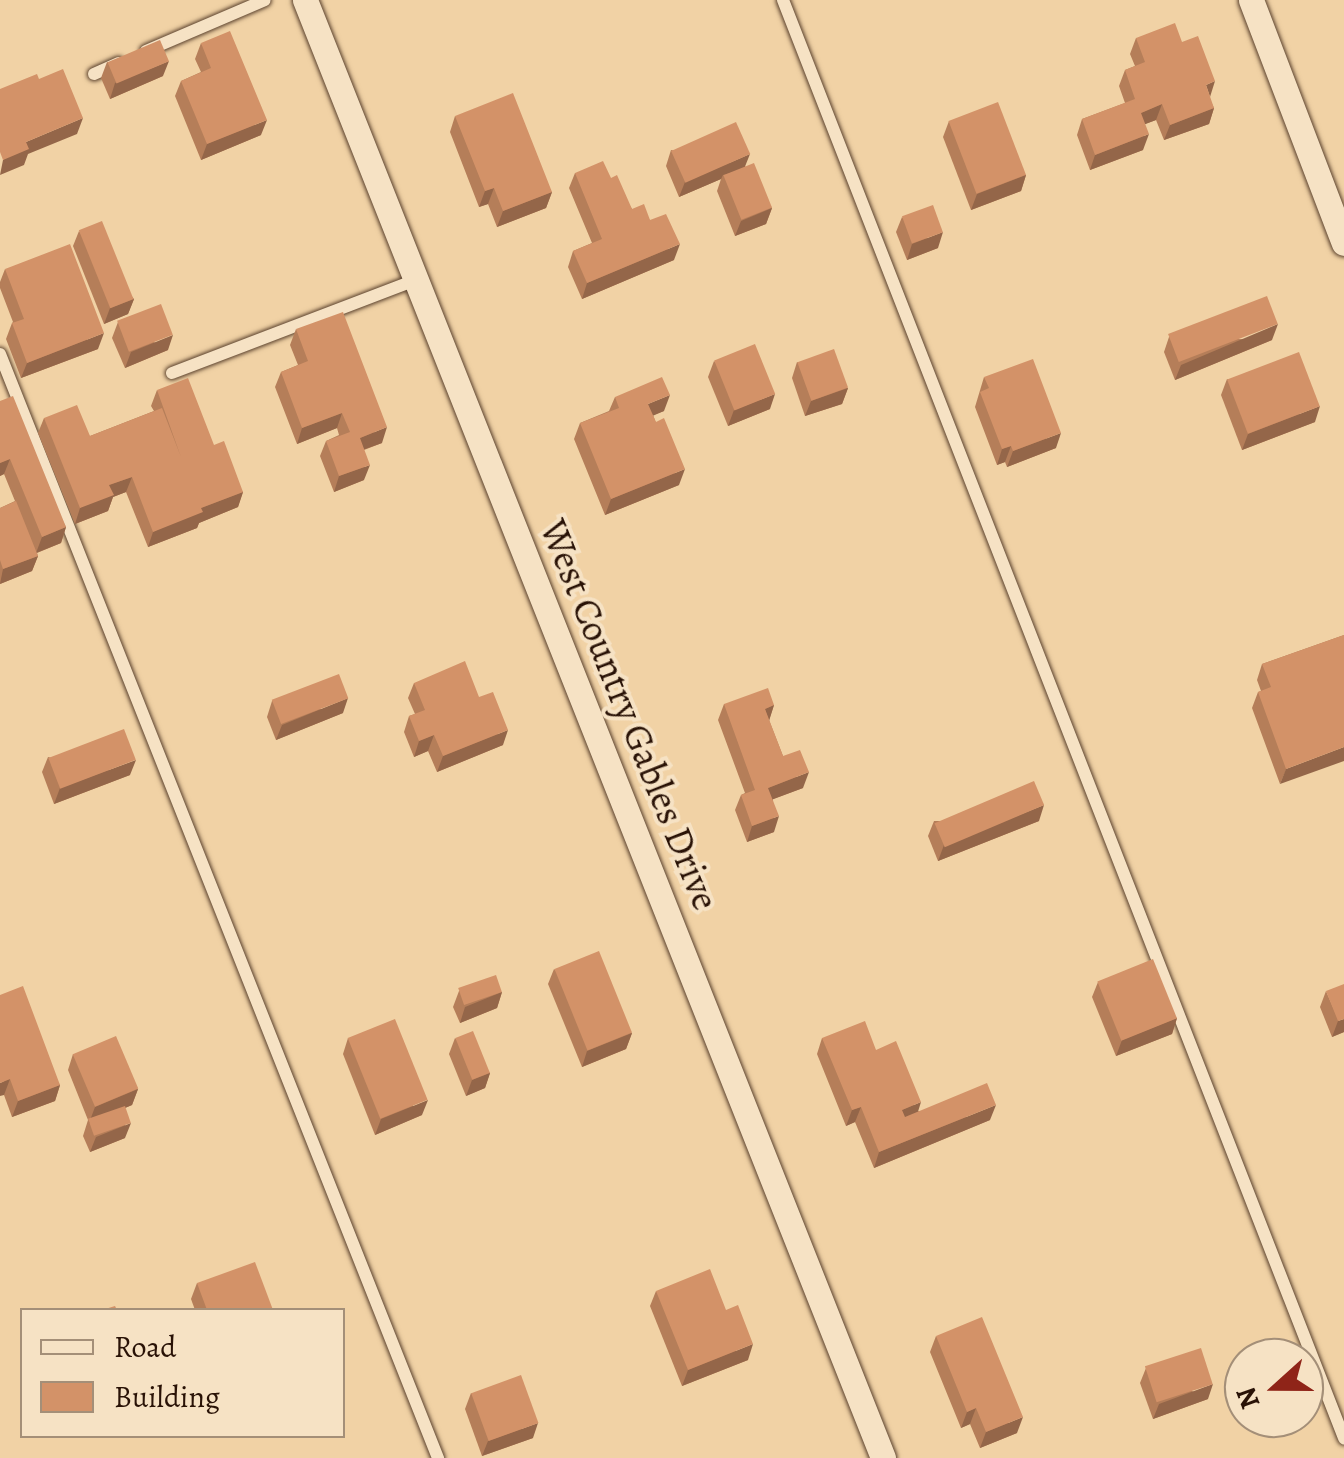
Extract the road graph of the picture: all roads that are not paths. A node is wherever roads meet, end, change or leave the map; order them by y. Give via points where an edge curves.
1 (265, 0) edge
2 (305, 0) edge
3 (783, 0) edge
4 (1251, 0) edge
5 (94, 74) dead end
6 (1344, 242) edge
7 (416, 280) junction
8 (0, 354) edge
9 (172, 373) dead end
10 (1344, 1438) edge
11 (438, 1458) edge
12 (883, 1458) edge

1 - 5 lane
2 - 7 street, West Country Gables Drive
3 - 10 lane
4 - 6 street
7 - 9 lane
7 - 12 street, West Country Gables Drive
8 - 11 lane

